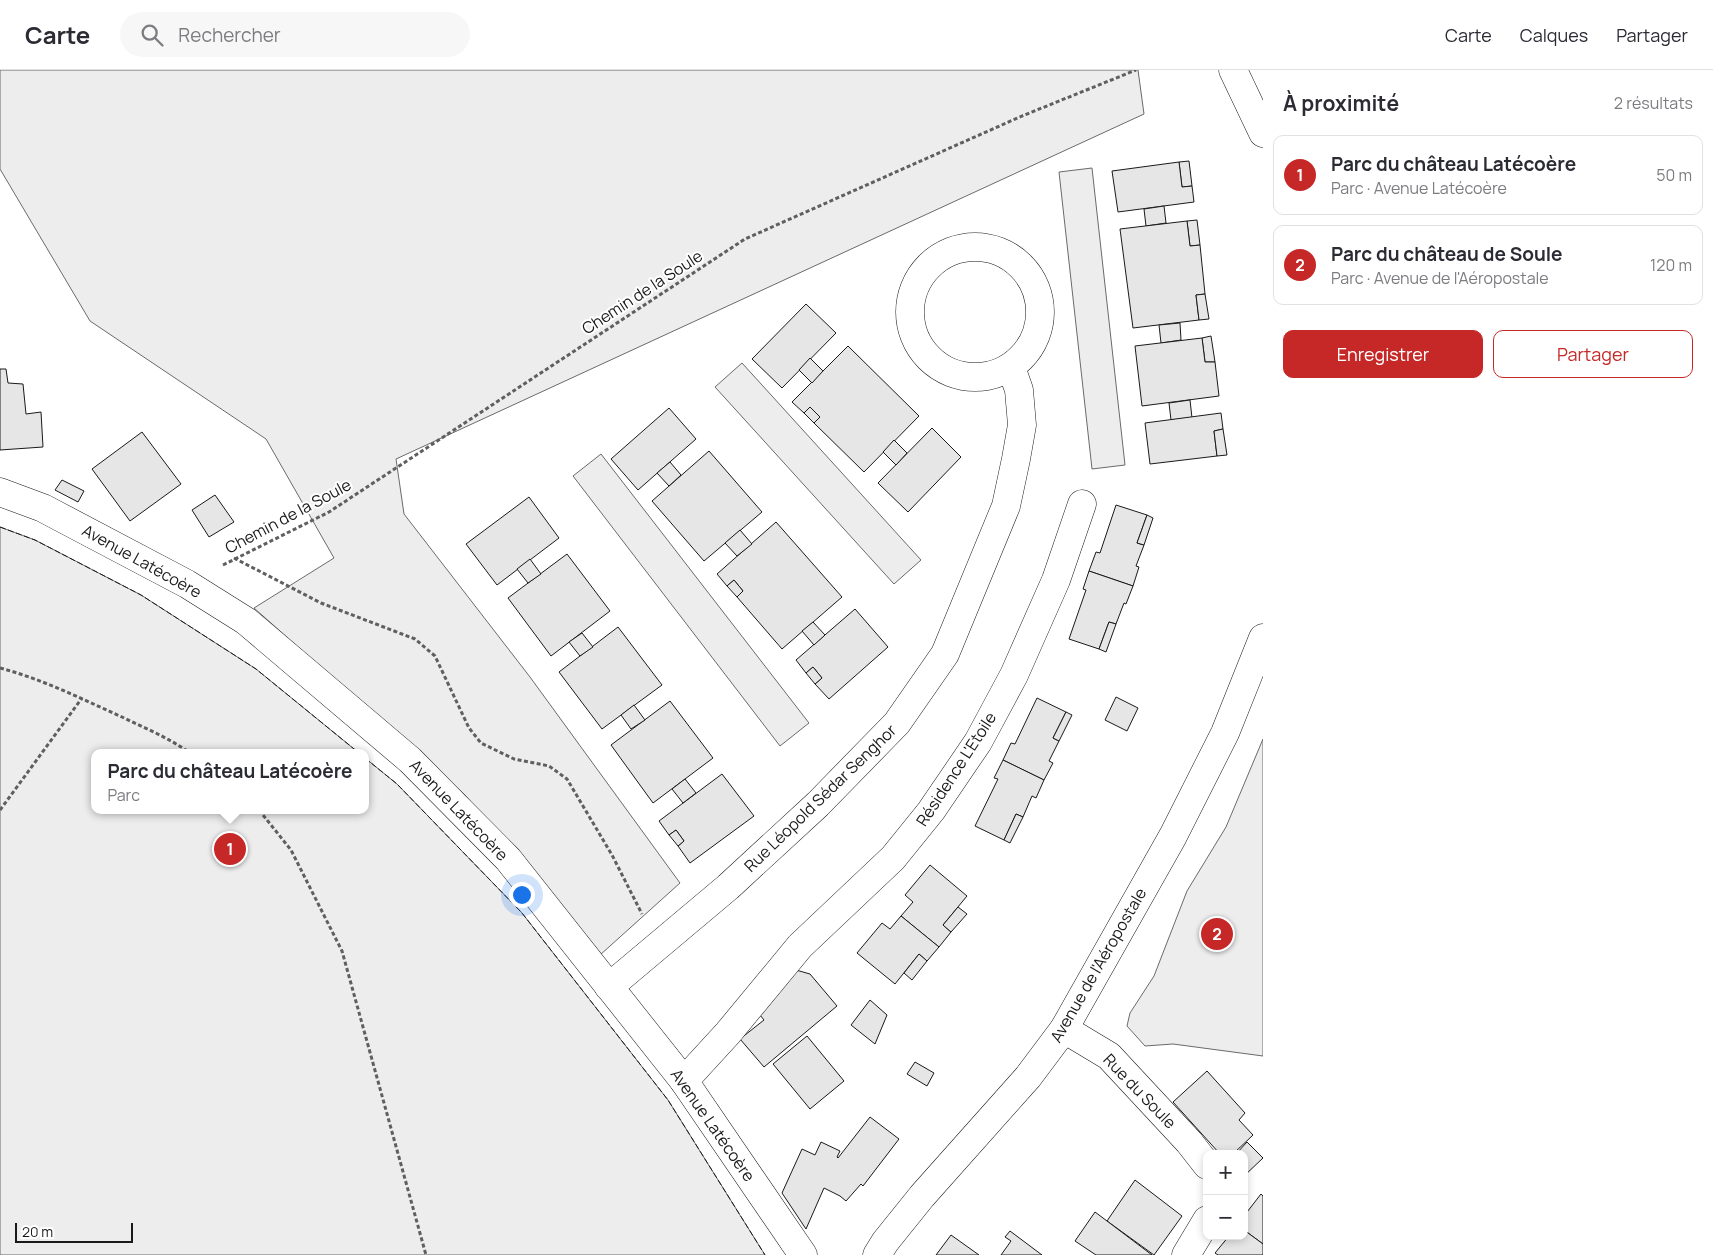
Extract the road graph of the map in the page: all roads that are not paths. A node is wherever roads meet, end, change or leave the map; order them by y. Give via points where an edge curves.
1 (1233, 70) edge
2 (1263, 132) edge
3 (1011, 367) junction
4 (0, 492) edge
5 (1082, 504) dead end
6 (1263, 638) edge
7 (609, 987) junction
8 (1064, 1029) junction
9 (684, 1081) junction
10 (1203, 1160) edge
11 (1203, 1227) edge
12 (803, 1255) edge
13 (877, 1255) edge
14 (1186, 1255) edge

1 - 2 street
3 - 3 street via 1025,355 1035,339 1040,321 1040,302 1035,284 1011,256 993,248 957,249 940,257 925,269 910,303 910,321 926,356 957,375 975,378 994,375
3 - 7 street, Rue Léopold Sédar Senghor via 1019,390 1022,425 1006,506 945,654 898,723 818,804 728,887
4 - 7 street, Avenue Latécoère via 43,508 186,584 246,621 410,760 508,860
5 - 9 street, Résidence L'Etoile via 1056,580 1014,675 978,742 931,811 893,858 800,946
6 - 8 street, Avenue de l'Aéropostale via 1225,733 1173,836
7 - 9 street, Avenue Latécoère
8 - 10 street, Rue du Soule via 1109,1056
8 - 13 street, Avenue de l'Aéropostale via 1028,1077 922,1196
9 - 12 street, Avenue Latécoère
11 - 14 street

